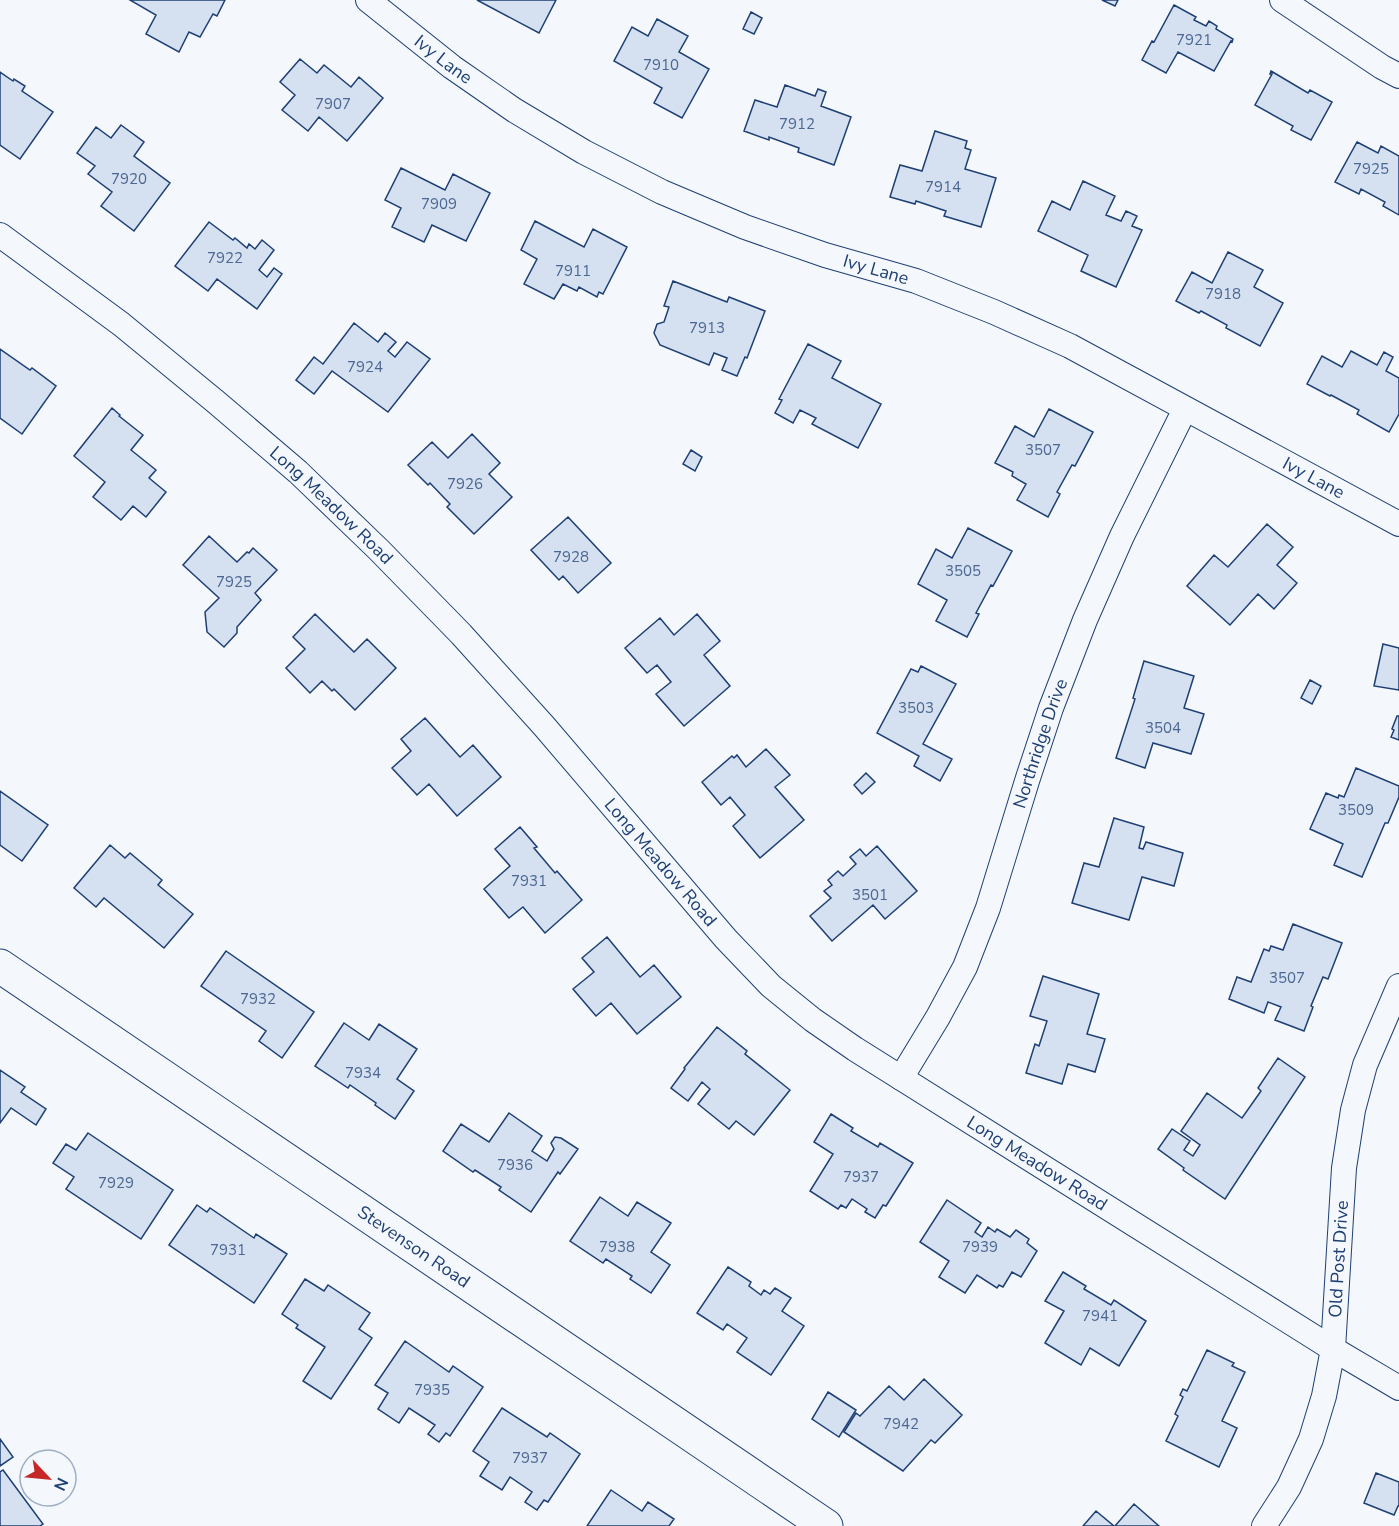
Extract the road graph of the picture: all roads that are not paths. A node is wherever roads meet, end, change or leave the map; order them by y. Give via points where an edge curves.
1 (368, 0) edge
2 (1282, 0) edge
3 (1399, 76) edge
4 (0, 235) edge
5 (1185, 409) junction
6 (1399, 524) edge
7 (0, 966) edge
8 (1399, 986) edge
9 (902, 1078) junction
10 (1333, 1349) junction
11 (1399, 1388) edge
12 (826, 1526) edge
13 (1264, 1526) edge

1 - 5 street, Ivy Lane via 514,110 662,192 745,227 825,255 916,280 994,312 1070,346
2 - 3 street
4 - 9 street, Long Meadow Road via 121,324 298,472 461,634 771,986 813,1020
5 - 6 street, Ivy Lane
5 - 9 street, Northridge Drive via 1085,620 1051,708 988,908 964,967
7 - 12 main road, Stevenson Road
8 - 10 street, Old Post Drive via 1365,1065 1353,1110 1344,1168
9 - 10 street, Long Meadow Road
10 - 11 street, Long Meadow Road
10 - 13 street, Old Post Drive via 1311,1439 1289,1487

